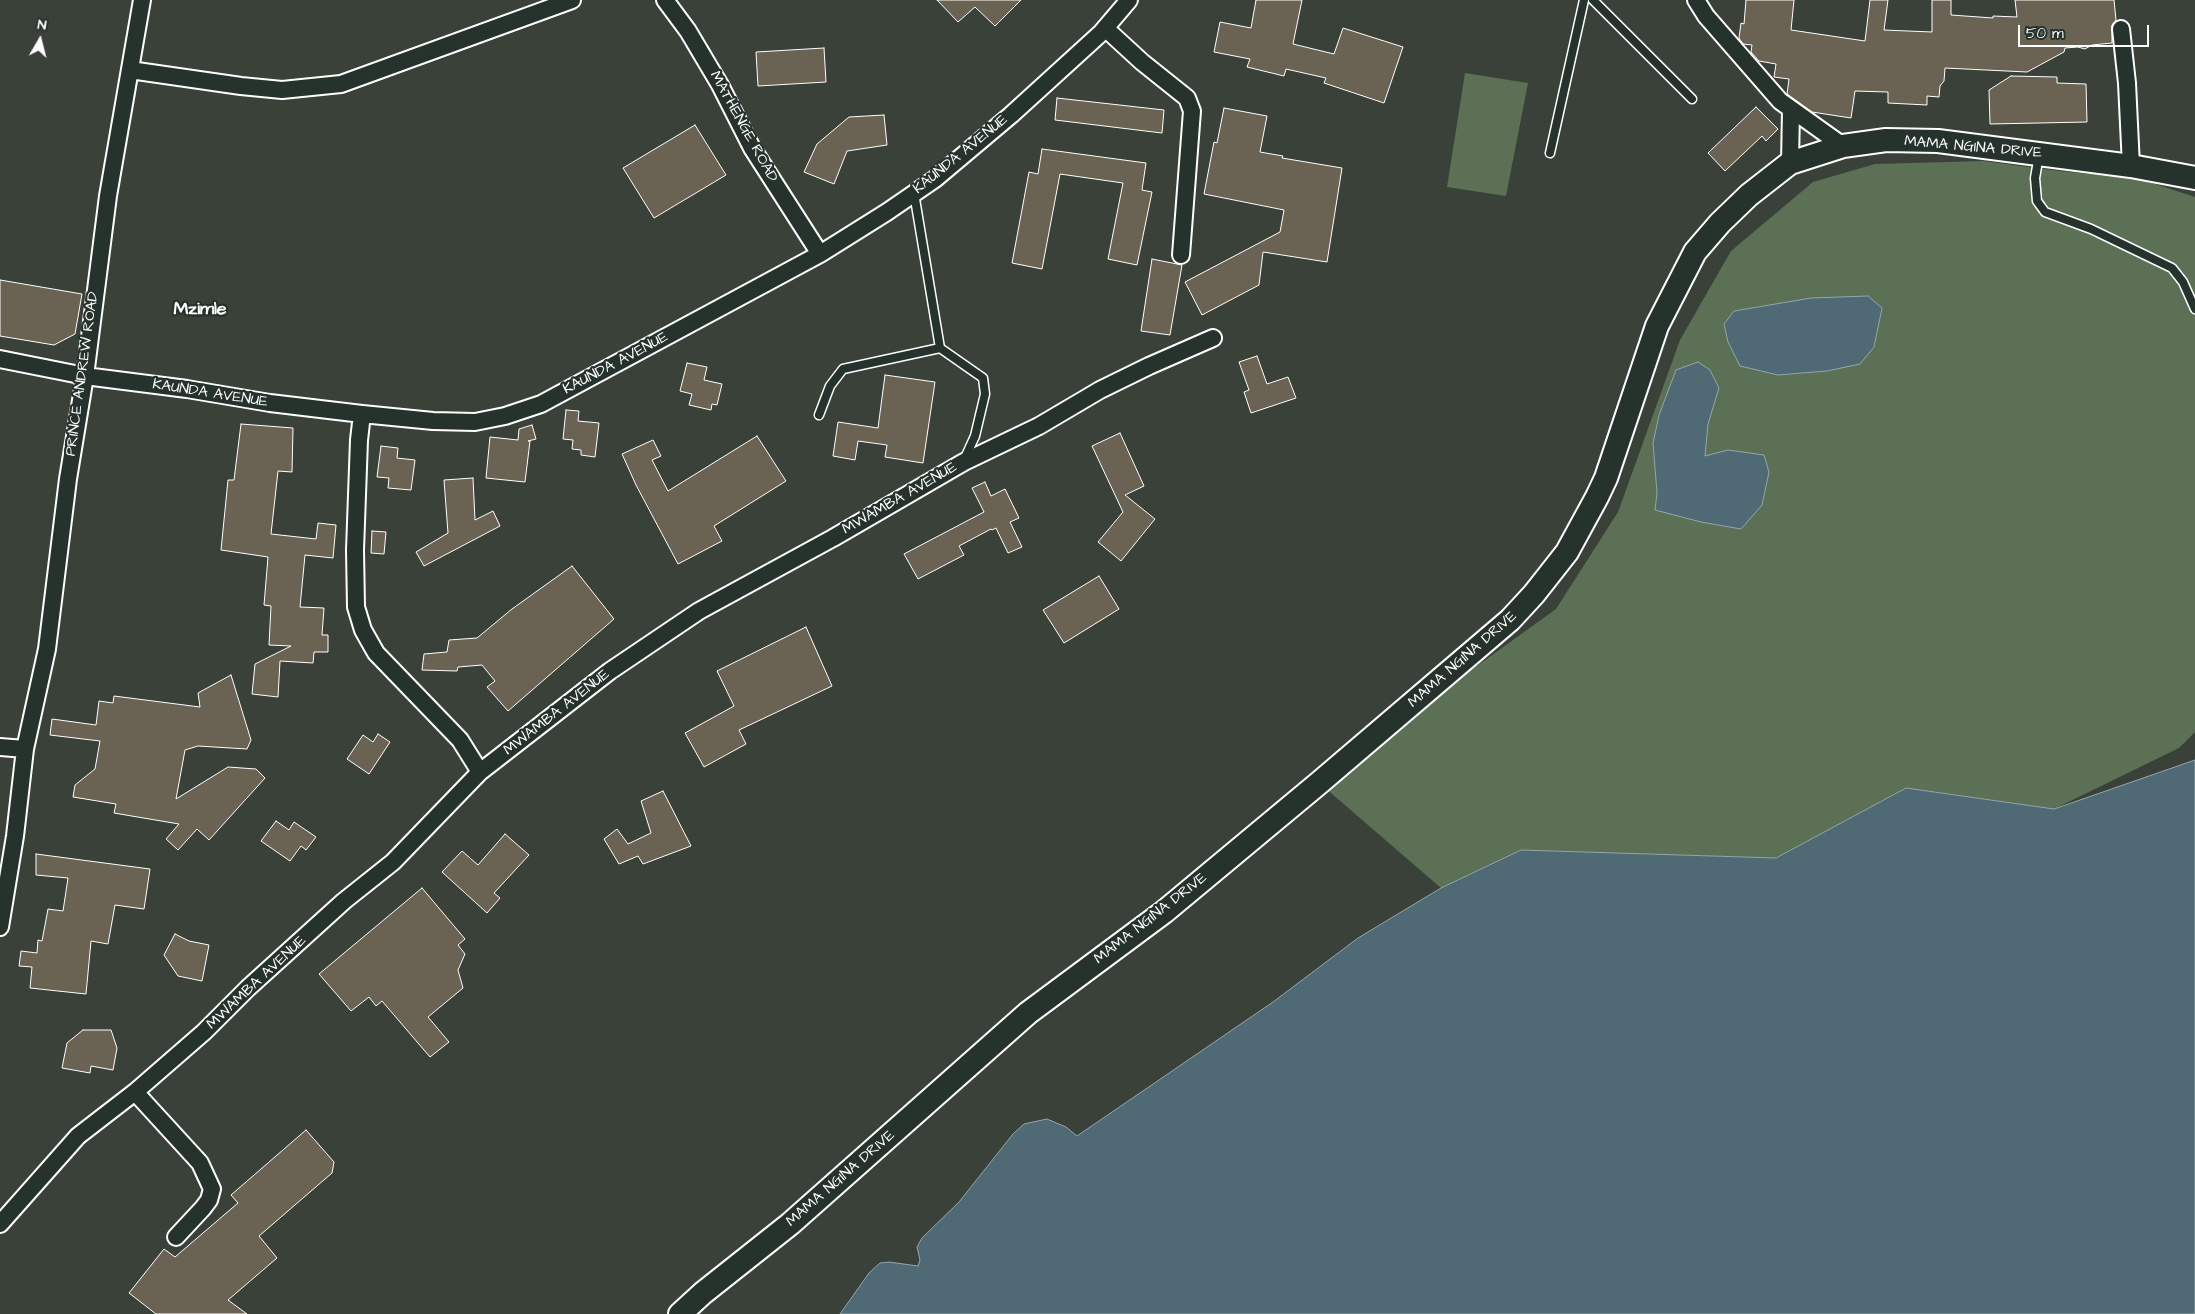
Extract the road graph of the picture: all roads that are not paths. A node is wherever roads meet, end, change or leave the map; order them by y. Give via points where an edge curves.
1 (142, 0) edge
2 (572, 0) edge
3 (666, 0) edge
4 (1129, 0) edge
5 (1584, 0) edge
6 (1593, 0) edge
7 (1696, 0) edge
8 (1105, 28) junction
9 (2120, 28) dead end
10 (130, 70) junction
11 (1692, 99) dead end
12 (1791, 110) junction
13 (1843, 146) junction
14 (1550, 153) dead end
15 (2039, 153) junction
16 (1790, 163) junction
17 (2131, 166) junction
18 (2195, 178) edge
19 (914, 193) junction
20 (820, 254) junction
21 (1181, 255) dead end
22 (2195, 309) edge
23 (1214, 338) dead end
24 (940, 348) junction
25 (0, 359) edge
26 (84, 376) junction
27 (362, 414) junction
28 (819, 415) dead end
29 (964, 462) junction
30 (0, 747) edge
31 (26, 749) junction
32 (480, 772) junction
33 (0, 927) edge
34 (135, 1092) junction
35 (1, 1219) edge
36 (176, 1237) dead end
37 (680, 1314) edge

1 - 10 street, PRINCE ANDREW ROAD
2 - 10 street via 341,84 282,90
3 - 20 street, MATHENGE ROAD via 720,85 752,148
4 - 8 street, KAUNDA AVENUE
5 - 14 lane
6 - 11 lane
7 - 12 street via 1754,73
8 - 19 street, KAUNDA AVENUE via 1011,115
8 - 21 street via 1187,98 1192,111
9 - 17 street via 2128,83
10 - 26 street, PRINCE ANDREW ROAD via 108,196
12 - 13 street
12 - 16 street
13 - 15 street, MAMA NGINA DRIVE via 1886,140 1938,141
13 - 16 street, MAMA NGINA DRIVE
15 - 17 street, MAMA NGINA DRIVE
15 - 22 lane via 2036,194 2045,212 2091,229 2172,268 2183,282
16 - 37 street, MAMA NGINA DRIVE via 1749,195 1695,252 1657,326 1597,498 1567,552 1510,620 1171,906 1028,1013 790,1224
17 - 18 street, MAMA NGINA DRIVE
19 - 20 street, KAUNDA AVENUE
19 - 24 lane
20 - 27 street, KAUNDA AVENUE via 532,407 475,422
23 - 29 street, MWAMBA AVENUE via 1100,390 1039,426
24 - 28 lane via 842,369 830,386
24 - 29 lane via 983,378 986,394
25 - 26 street, KAUNDA AVENUE
26 - 27 street, KAUNDA AVENUE
26 - 31 street, PRINCE ANDREW ROAD via 47,649
27 - 32 street via 354,550 356,607 363,630 376,653 460,740
29 - 32 street, MWAMBA AVENUE via 699,611 603,677
30 - 31 street
31 - 33 street, PRINCE ANDREW ROAD
32 - 34 street, MWAMBA AVENUE via 393,862 344,901
34 - 35 street, MWAMBA AVENUE via 78,1136
34 - 36 street via 200,1162 212,1189 209,1200

